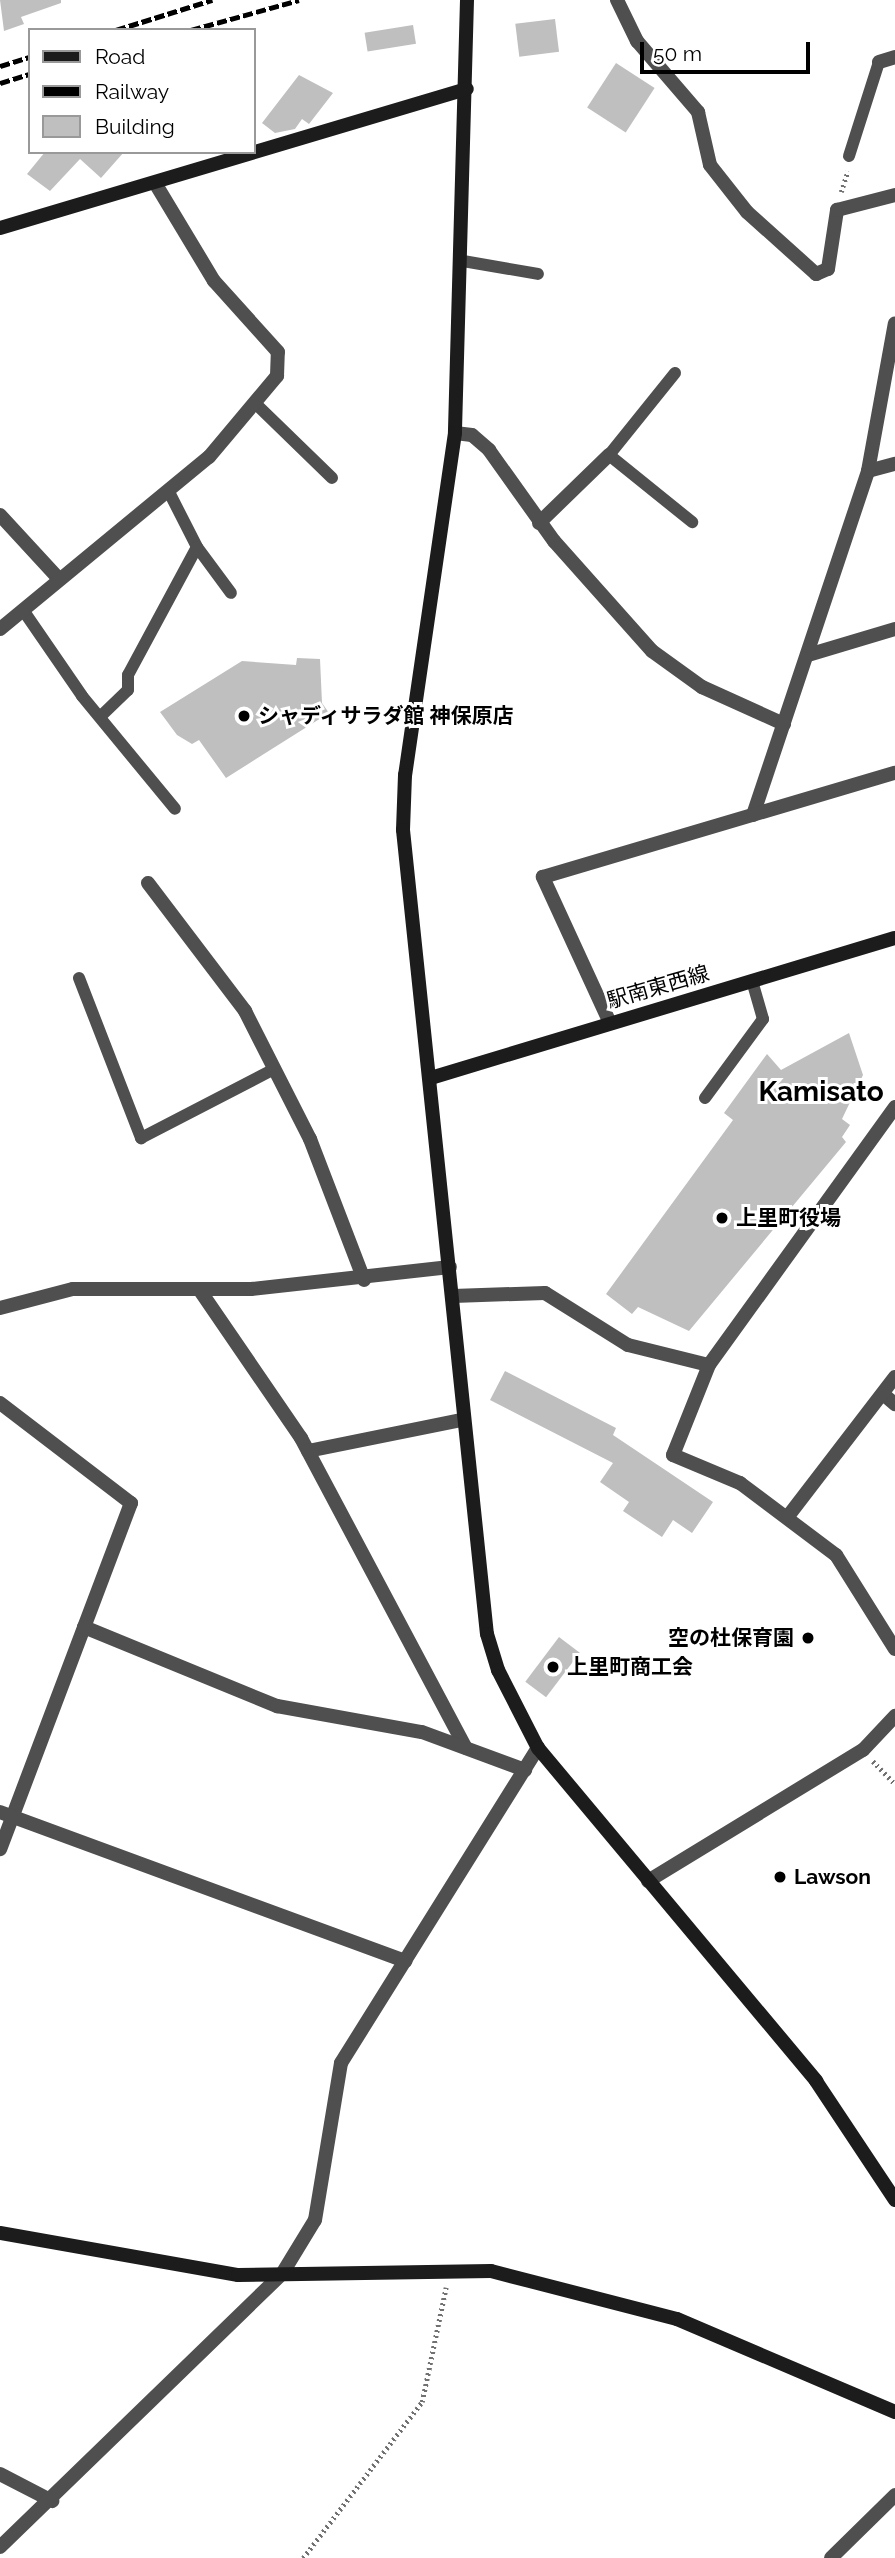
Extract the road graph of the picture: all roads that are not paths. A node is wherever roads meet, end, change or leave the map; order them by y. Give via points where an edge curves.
1 (467, 0) edge
2 (617, 0) edge
3 (895, 57) edge
4 (879, 62) joint
5 (467, 89) junction
6 (256, 153) edge
7 (251, 154) edge
8 (849, 156) road end
9 (155, 183) junction
10 (895, 195) edge
11 (0, 229) edge
12 (463, 261) junction
13 (538, 274) dead end
14 (895, 323) edge
15 (675, 373) dead end
16 (256, 404) junction
17 (455, 433) junction
18 (609, 455) junction
19 (895, 464) edge
20 (868, 471) junction
21 (332, 478) dead end
22 (169, 492) junction
23 (0, 515) edge
24 (540, 523) junction
25 (692, 523) dead end
26 (197, 547) junction
27 (59, 579) junction
28 (231, 593) dead end
29 (23, 610) junction
30 (0, 629) edge
31 (895, 629) edge
32 (808, 655) junction
33 (102, 716) junction
34 (784, 724) junction
35 (895, 773) edge
36 (175, 809) dead end
37 (752, 815) junction
38 (148, 883) dead end
39 (895, 938) edge
40 (79, 978) dead end
41 (752, 981) junction
42 (610, 1023) junction
43 (274, 1069) junction
44 (434, 1077) junction
45 (705, 1098) dead end
46 (895, 1107) edge
47 (450, 1267) junction
48 (364, 1280) junction
49 (199, 1289) junction
50 (453, 1296) junction
51 (0, 1308) edge
52 (709, 1364) junction
53 (895, 1377) edge
54 (883, 1394) junction
55 (0, 1403) edge
56 (895, 1404) edge
57 (462, 1420) junction
58 (308, 1451) junction
59 (789, 1515) junction
60 (84, 1627) junction
61 (895, 1649) edge
62 (895, 1716) edge
63 (466, 1748) junction
64 (538, 1748) junction
65 (524, 1770) junction
66 (6, 1815) edge
67 (0, 1849) edge
68 (648, 1881) junction
69 (405, 1961) junction
70 (895, 2200) edge
71 (0, 2233) edge
72 (282, 2274) junction
73 (895, 2412) edge
74 (0, 2474) edge
75 (895, 2495) edge
76 (52, 2501) junction
77 (0, 2547) edge
78 (831, 2558) edge

1 - 5 street
2 - 10 street via 637,41 698,112 710,165 747,212 816,274 828,269 837,210
3 - 4 street
4 - 8 lane
5 - 6 street
5 - 12 street
7 - 9 street
9 - 11 street
9 - 16 street via 214,281 278,352 277,376
12 - 13 lane
12 - 17 street
14 - 20 street
15 - 18 lane
16 - 21 lane
16 - 22 street
17 - 24 street via 472,435 489,450
17 - 44 street via 405,775 403,830
18 - 24 street
18 - 25 lane
19 - 20 street
20 - 32 street
22 - 26 lane
22 - 27 street
23 - 27 street
24 - 34 street via 652,651 702,687
26 - 28 lane
26 - 33 lane via 128,675 128,690
27 - 29 street
29 - 30 street
29 - 33 lane
31 - 32 street
32 - 34 street
33 - 36 lane
34 - 37 street
35 - 37 street
37 - 42 street via 543,877
38 - 43 street via 245,1011
39 - 41 street, 駅南東西線
40 - 43 lane via 141,1138
41 - 42 street, 駅南東西線
41 - 45 lane via 763,1019
42 - 44 street, 駅南東西線
43 - 48 street via 310,1139
44 - 47 street
46 - 52 street
47 - 48 street
47 - 50 street
48 - 49 street
49 - 51 street via 73,1289
49 - 58 street
50 - 52 street via 545,1293 628,1345
50 - 57 street
52 - 59 street via 673,1455 740,1483
53 - 54 street
54 - 56 street
54 - 59 street
55 - 60 street via 131,1503
57 - 58 street
57 - 64 street via 487,1634 498,1670
58 - 63 street
59 - 61 street via 836,1555
60 - 63 street via 277,1706 422,1732
60 - 66 street
62 - 68 street via 863,1750
63 - 65 street
64 - 65 street
64 - 68 street
65 - 69 street
66 - 67 street
66 - 69 street
68 - 70 street via 816,2081
69 - 72 street via 341,2063 314,2220
71 - 72 street via 113,2257 238,2275
72 - 73 street via 491,2272 677,2319
72 - 76 street
74 - 76 street
75 - 78 street
76 - 77 street

